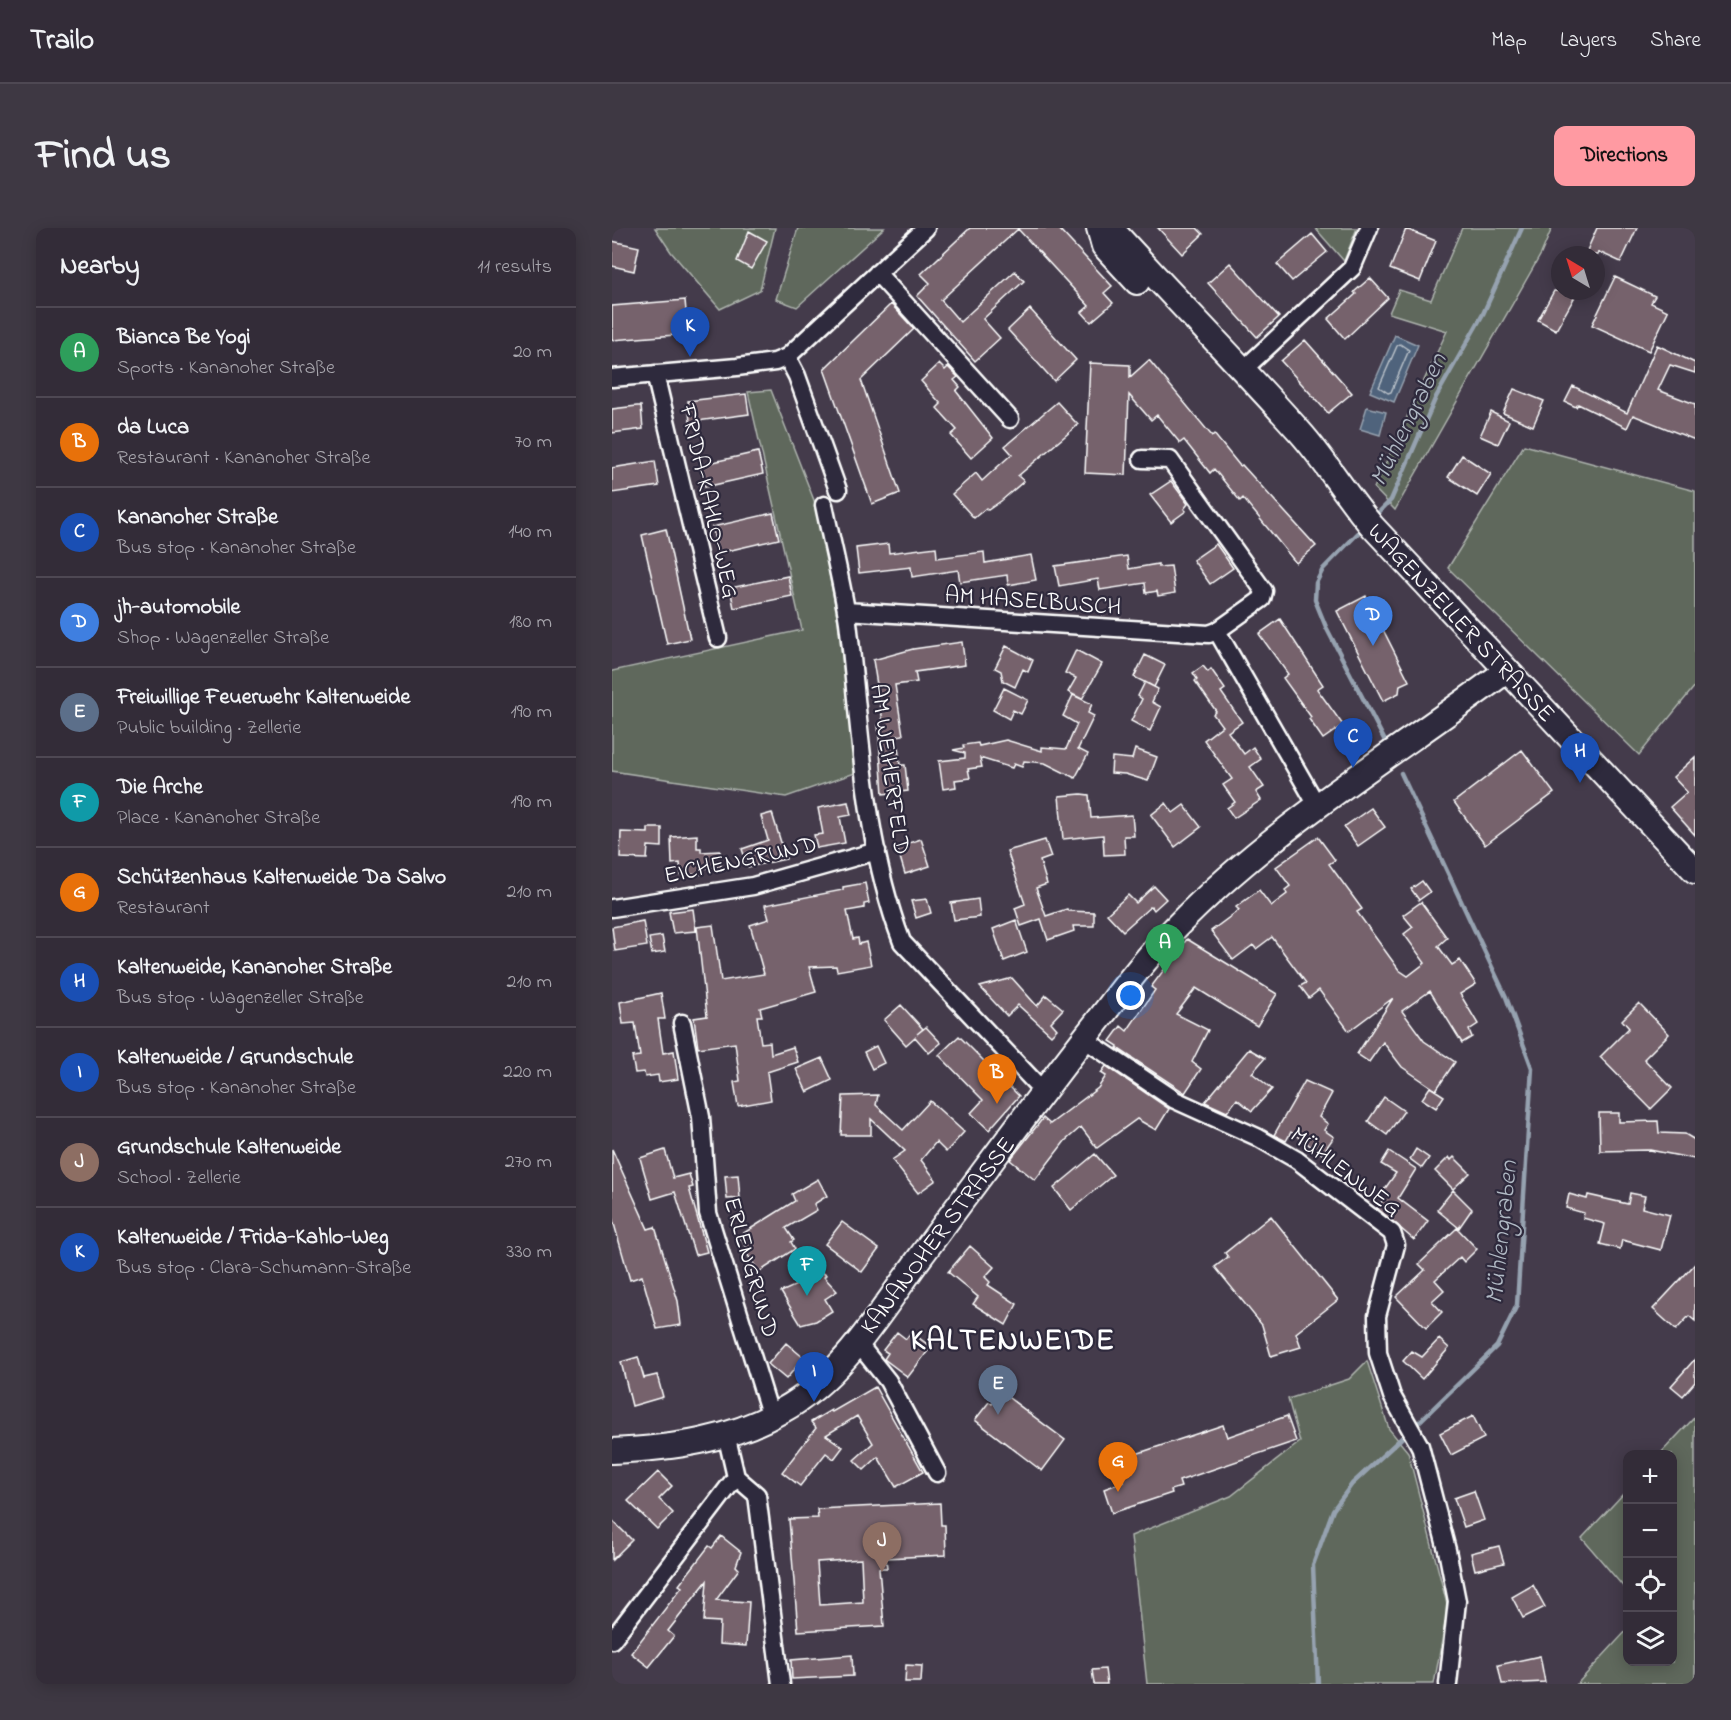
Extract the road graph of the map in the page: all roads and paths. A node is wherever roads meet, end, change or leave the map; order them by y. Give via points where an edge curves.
1 (926, 228) edge
2 (1369, 228) edge
3 (1100, 229) edge
4 (877, 273) junction
5 (787, 357) junction
6 (1243, 370) junction
7 (655, 374) junction
8 (612, 378) edge
9 (1010, 419) dead end
10 (1142, 459) dead end
11 (838, 490) dead end
12 (824, 505) dead end
13 (1364, 516) junction
14 (846, 611) junction
15 (1216, 631) junction
16 (718, 638) dead end
17 (1506, 671) junction
18 (1318, 807) junction
19 (876, 851) junction
20 (1695, 870) edge
21 (612, 908) edge
22 (682, 1023) dead end
23 (1084, 1039) junction
24 (1043, 1091) junction
25 (857, 1342) junction
26 (771, 1417) junction
27 (726, 1434) junction
28 (612, 1451) edge
29 (937, 1473) dead end
30 (736, 1477) junction
31 (612, 1640) edge
32 (781, 1684) edge
33 (1448, 1684) edge

1 - 4 street
2 - 6 street via 1352,268
3 - 6 street, WAGENZELLER STRASSE via 1116,234
3 - 13 street, WAGENZELLER STRASSE via 1104,246 1288,443
4 - 5 street
4 - 9 street
5 - 7 street via 737,367
5 - 11 street
6 - 13 street, WAGENZELLER STRASSE via 1302,434
7 - 8 street
7 - 16 street, FRIDA-KAHLO-WEG
10 - 15 street via 1170,460 1264,591 1262,598
12 - 14 street, AM WEIHERFELD
13 - 17 street, WAGENZELLER STRASSE
14 - 15 street, AM HASELBUSCH via 1125,630 1209,634
14 - 19 street, AM WEIHERFELD via 861,764
15 - 18 street
17 - 18 street, KANANOHER STRASSE
17 - 20 street, WAGENZELLER STRASSE
18 - 23 street, KANANOHER STRASSE via 1195,908 1144,962
19 - 21 street, EICHENGRUND via 753,886
19 - 24 street, AM WEIHERFELD via 902,942
22 - 26 street, ERLENGRUND via 701,1118 708,1213
23 - 24 street, KANANOHER STRASSE
23 - 33 street, MÜHLENWEG via 1176,1100 1297,1160 1392,1233 1396,1245 1377,1316 1378,1353 1392,1396 1412,1428 1427,1472 1457,1601
24 - 25 street, KANANOHER STRASSE
25 - 26 street, KANANOHER STRASSE via 817,1385
25 - 29 street via 888,1381
26 - 27 street, KANANOHER STRASSE
27 - 28 street, KANANOHER STRASSE via 673,1448
27 - 30 street
30 - 31 street
30 - 32 street via 757,1496

